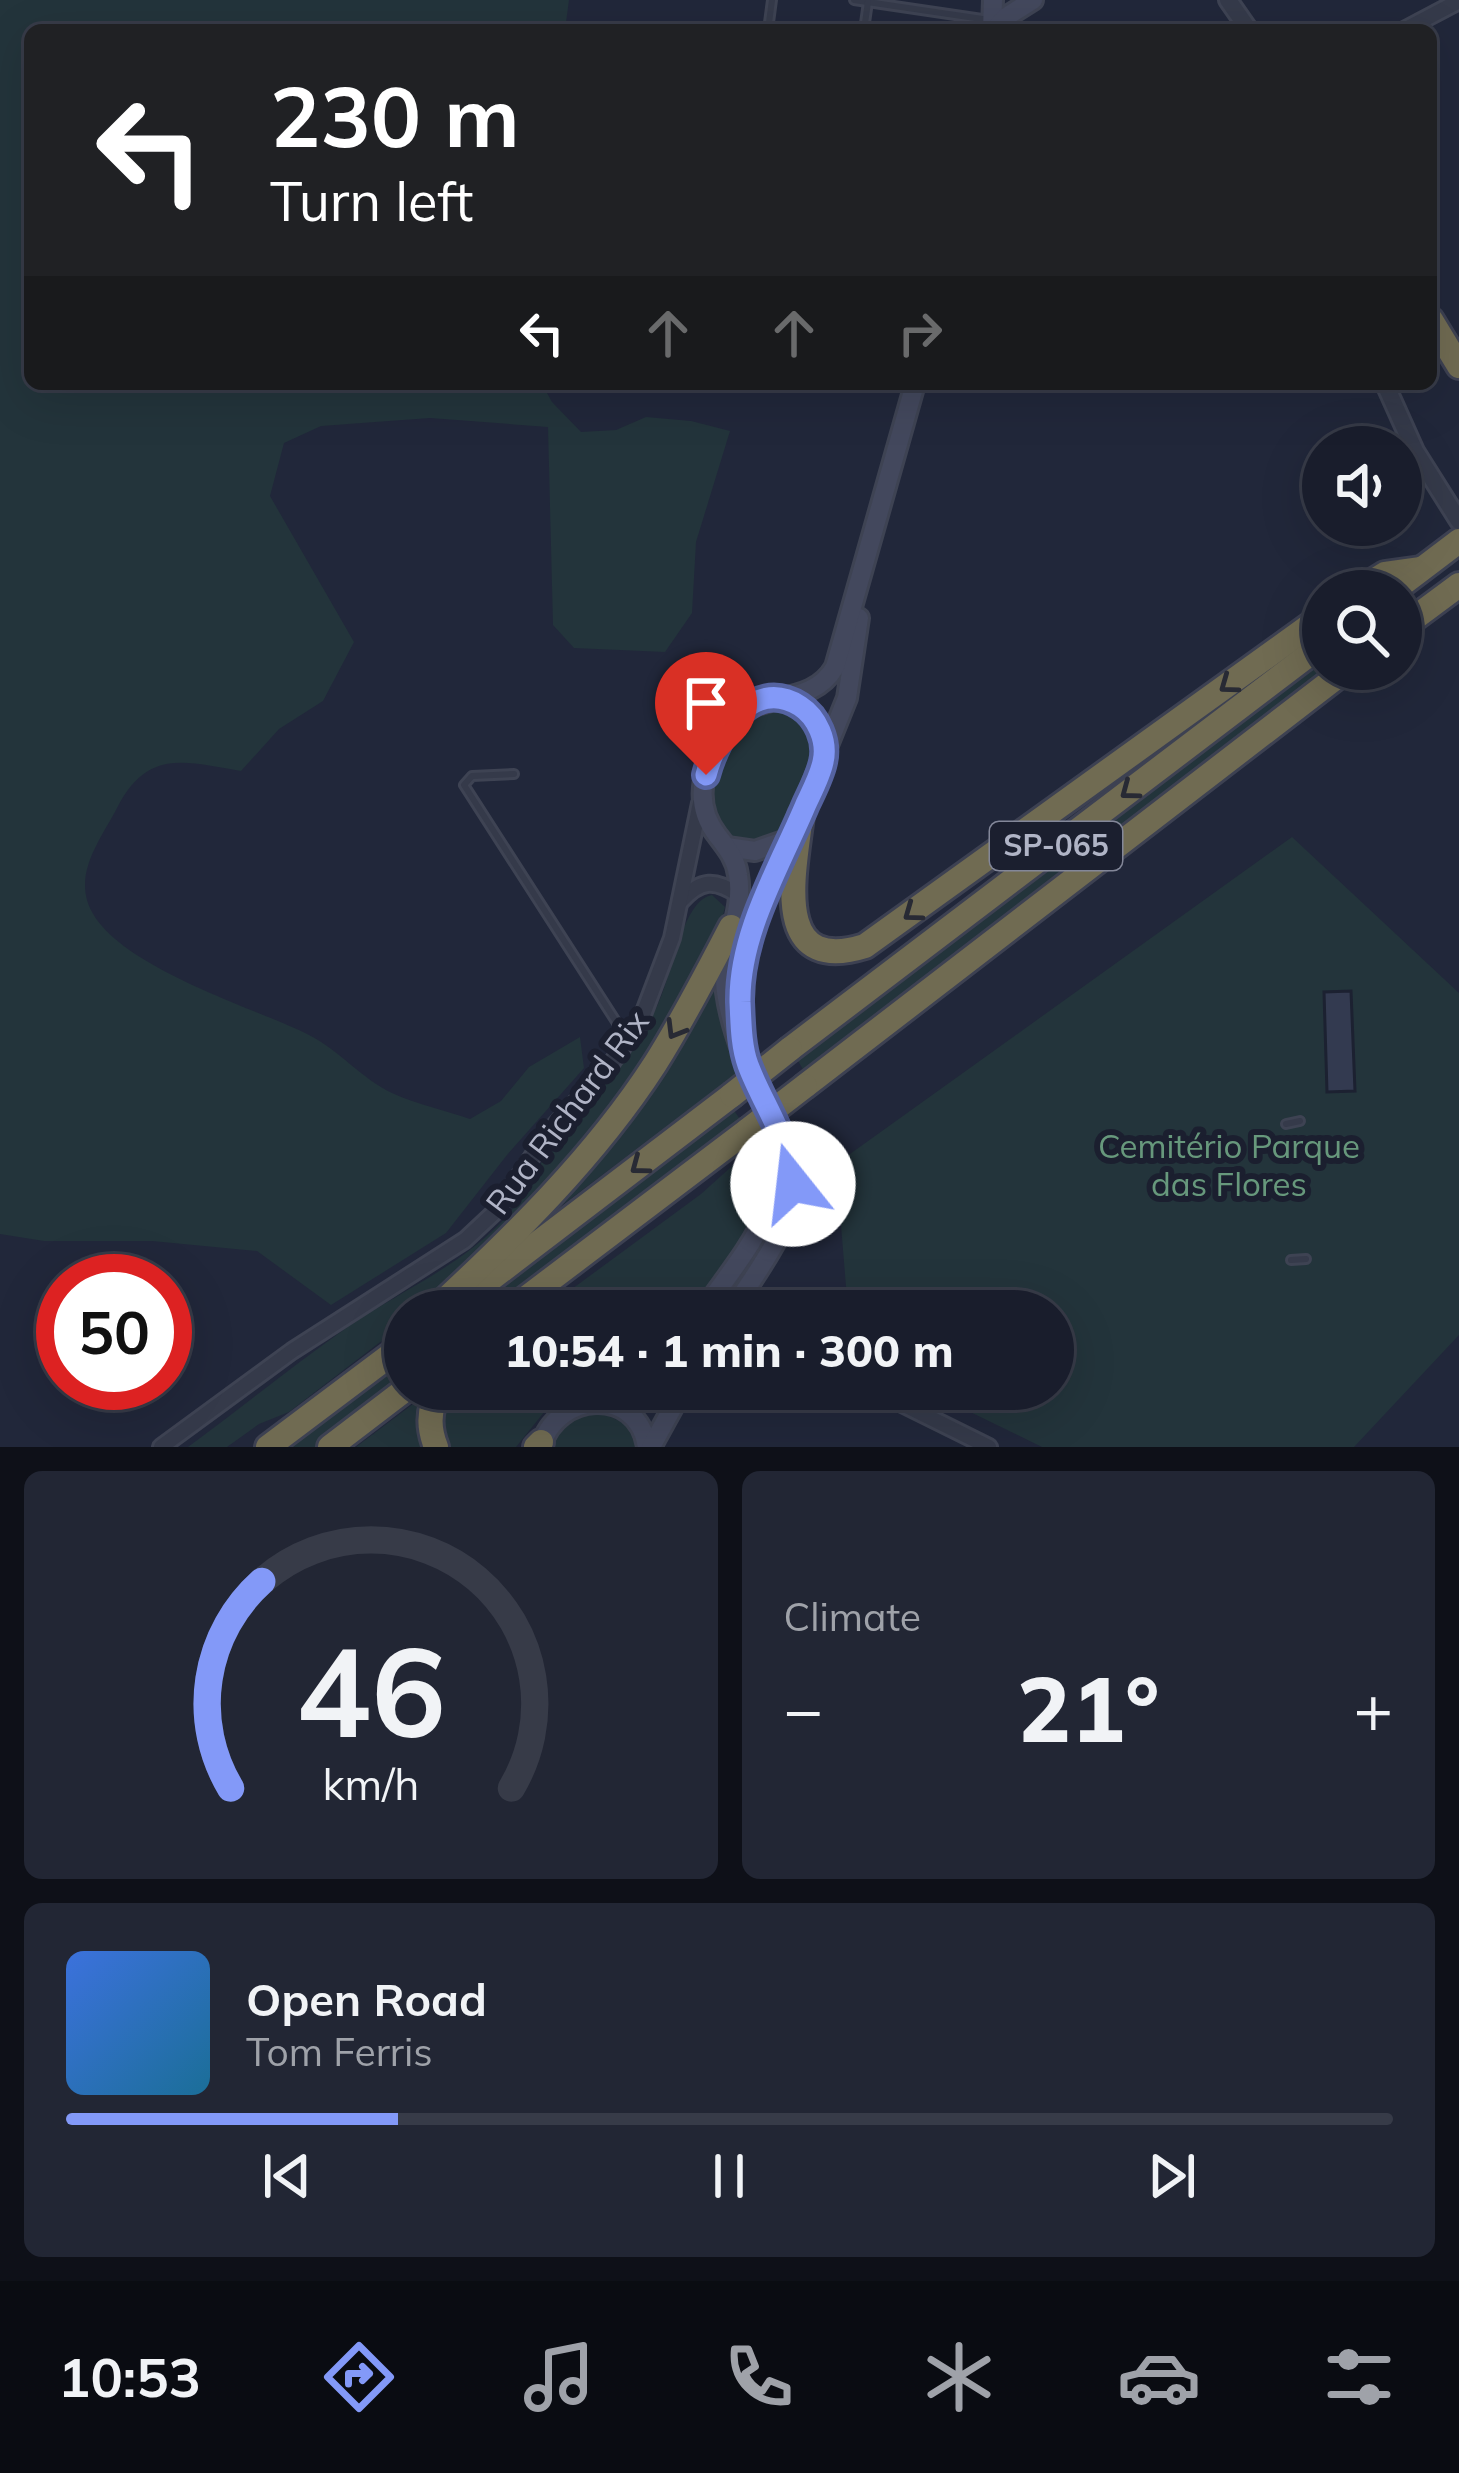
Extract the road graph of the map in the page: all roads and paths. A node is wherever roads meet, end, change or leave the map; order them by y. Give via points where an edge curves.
1 (854, 0) edge
2 (1033, 0) edge
3 (1459, 1) edge
4 (868, 2) edge
5 (1429, 7) edge
6 (978, 24) edge
7 (997, 24) edge
8 (1437, 330) edge
9 (1459, 366) edge
10 (914, 390) edge
11 (1387, 390) edge
12 (1454, 514) edge
13 (1459, 541) edge
14 (865, 568) junction
15 (1423, 568) junction
16 (1410, 570) edge
17 (1420, 570) edge
18 (1459, 585) edge
19 (1422, 612) edge
20 (1302, 631) edge
21 (1302, 660) edge
22 (1320, 690) edge
23 (783, 698) junction
24 (824, 759) junction
25 (514, 774) dead end
26 (700, 798) junction
27 (796, 826) junction
28 (727, 847) junction
29 (740, 895) junction
30 (681, 901) junction
31 (731, 927) junction
32 (628, 1040) junction
33 (746, 1059) junction
34 (760, 1094) junction
35 (1300, 1121) dead end
36 (1286, 1124) dead end
37 (689, 1175) junction
38 (1306, 1259) dead end
39 (1291, 1260) dead end
40 (455, 1290) edge
41 (476, 1290) edge
42 (537, 1290) edge
43 (552, 1290) edge
44 (717, 1290) edge
45 (744, 1290) edge
46 (384, 1357) edge
47 (384, 1406) edge
48 (432, 1410) edge
49 (566, 1410) edge
50 (624, 1410) edge
51 (671, 1410) edge
52 (914, 1410) edge
53 (539, 1445) edge
54 (161, 1447) edge
55 (268, 1447) edge
56 (330, 1447) edge
57 (436, 1447) edge
58 (649, 1447) edge
59 (989, 1447) edge

1 - 4 lane
2 - 7 main road
3 - 5 street
4 - 6 lane
8 - 9 highway
10 - 14 main road
11 - 12 street
13 - 15 highway
14 - 23 main road via 829,676
14 - 24 main road via 852,675
15 - 16 highway
15 - 17 highway
18 - 19 highway
20 -> 27 highway via 865,946 826,951 797,927
21 -> 41 highway, SP-065, bridge
22 - 37 highway, SP-065, bridge
23 - 24 main road via 817,723
23 - 26 main road via 754,704 726,726
24 - 27 main road
25 - 32 lane via 472,776 464,785
26 - 28 main road
26 - 30 street, Rua Richard Rix
27 - 28 main road via 755,851
27 - 33 main road via 745,950
28 - 29 main road
29 - 30 street via 708,881
29 - 31 main road
30 - 32 street, Rua Richard Rix via 658,983
31 - 33 main road via 725,985
31 -> 40 highway via 653,1067 608,1128
32 - 54 street, Rua Richard Rix via 548,1133 496,1211 464,1240
33 - 34 main road
34 - 44 main road via 778,1161 776,1193
34 - 45 main road via 785,1144 793,1184 785,1221
35 - 36 lane
37 - 42 highway, SP-065
37 - 43 highway
38 - 39 lane
46 - 55 highway
47 - 56 highway
48 - 57 highway
49 - 53 main road
50 - 58 main road
51 - 58 main road
52 - 59 street

